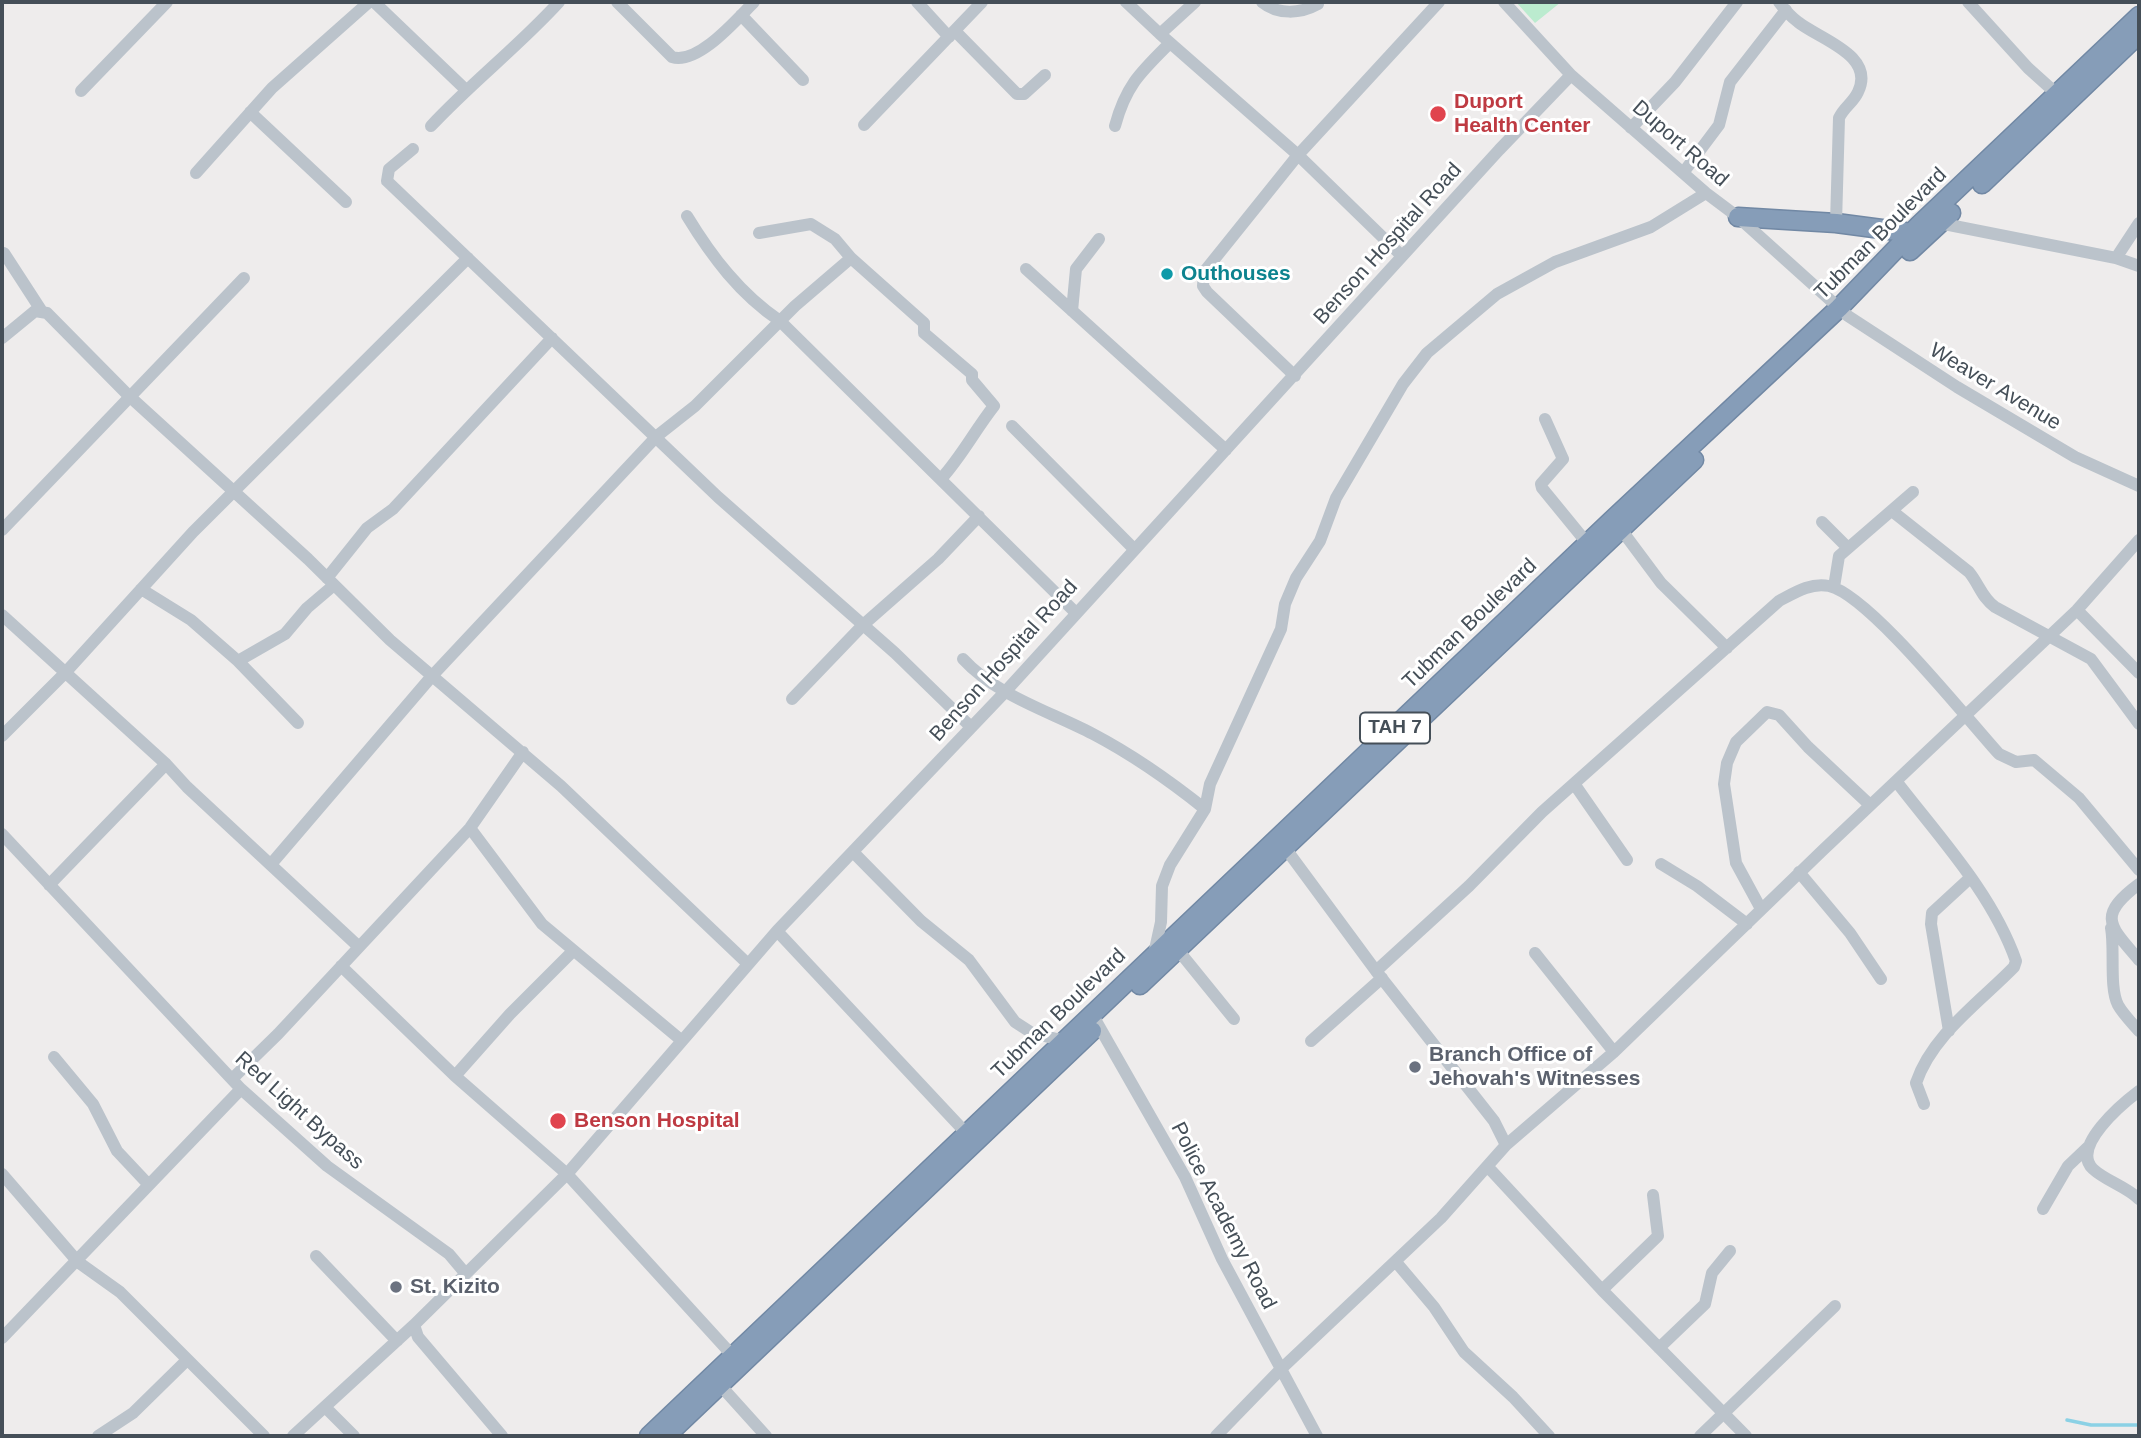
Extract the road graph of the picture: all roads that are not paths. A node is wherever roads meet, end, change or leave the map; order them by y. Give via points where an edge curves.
1 (167, 2) edge
2 (369, 2) edge
3 (374, 2) edge
4 (559, 2) edge
5 (617, 2) edge
6 (754, 2) edge
7 (917, 2) edge
8 (982, 2) edge
9 (1125, 2) edge
10 (1195, 2) edge
11 (1262, 2) edge
12 (1439, 2) edge
13 (1504, 2) edge
14 (1737, 2) edge
15 (1971, 3) edge
16 (1318, 4) dead end
17 (1782, 6) edge
18 (741, 15) junction
19 (2139, 16) edge
20 (952, 34) junction
21 (1160, 34) junction
22 (2139, 34) edge
23 (1170, 43) junction
24 (1045, 75) dead end
25 (1571, 75) junction
26 (803, 80) dead end
27 (465, 89) junction
28 (81, 92) dead end
29 (2058, 95) junction
30 (250, 112) junction
31 (864, 125) dead end
32 (1115, 125) dead end
33 (431, 126) dead end
34 (1631, 128) junction
35 (413, 149) dead end
36 (1298, 155) junction
37 (197, 173) dead end
38 (1683, 173) junction
39 (1706, 193) junction
40 (346, 202) dead end
41 (687, 216) dead end
42 (1738, 217) junction
43 (1836, 223) junction
44 (1939, 223) junction
45 (2139, 223) edge
46 (759, 233) dead end
47 (1912, 233) junction
48 (1099, 239) dead end
49 (4, 253) dead end
50 (1402, 256) junction
51 (468, 258) junction
52 (851, 258) junction
53 (2116, 258) junction
54 (2139, 266) edge
55 (1026, 269) dead end
56 (244, 278) dead end
57 (41, 310) junction
58 (1072, 311) junction
59 (1843, 312) junction
60 (780, 321) junction
61 (2, 338) edge
62 (552, 338) junction
63 (1295, 376) junction
64 (128, 395) junction
65 (1545, 419) dead end
66 (1012, 426) dead end
67 (657, 436) junction
68 (1226, 450) junction
69 (941, 479) junction
70 (2139, 486) edge
71 (234, 492) junction
72 (1913, 492) dead end
73 (1892, 511) junction
74 (979, 516) junction
75 (1822, 522) dead end
76 (1620, 528) junction
77 (2, 530) edge
78 (2139, 540) edge
79 (1587, 543) junction
80 (1848, 548) junction
81 (1134, 549) junction
82 (331, 581) junction
83 (1834, 587) junction
84 (141, 589) junction
85 (2077, 610) junction
86 (1075, 612) junction
87 (2, 615) edge
88 (863, 625) junction
89 (2046, 636) junction
90 (1727, 648) junction
91 (963, 659) dead end
92 (238, 661) junction
93 (65, 673) junction
94 (2139, 673) edge
95 (432, 676) junction
96 (1006, 692) junction
97 (792, 699) dead end
98 (1964, 715) junction
99 (298, 723) dead end
100 (2139, 724) edge
101 (971, 727) junction
102 (2, 736) edge
103 (523, 752) junction
104 (166, 764) junction
105 (1896, 781) junction
106 (1575, 785) junction
107 (1870, 805) junction
108 (1205, 809) junction
109 (470, 828) junction
110 (2, 834) edge
111 (1286, 849) junction
112 (853, 852) junction
113 (1627, 860) dead end
114 (272, 863) junction
115 (1661, 864) dead end
116 (2139, 870) edge
117 (1800, 872) junction
118 (1970, 877) junction
119 (2139, 884) edge
120 (49, 885) junction
121 (1762, 909) junction
122 (1747, 924) junction
123 (2111, 928) junction
124 (777, 931) junction
125 (358, 946) junction
126 (1178, 950) junction
127 (572, 952) junction
128 (1535, 953) dead end
129 (1154, 956) junction
130 (2139, 960) edge
131 (748, 964) junction
132 (341, 965) junction
133 (1379, 975) junction
134 (1881, 979) dead end
135 (1234, 1019) dead end
136 (1095, 1020) junction
137 (1949, 1031) junction
138 (2139, 1031) edge
139 (681, 1040) junction
140 (1065, 1041) junction
141 (1311, 1041) dead end
142 (1614, 1052) junction
143 (54, 1057) dead end
144 (456, 1076) junction
145 (236, 1084) junction
146 (2139, 1091) edge
147 (1924, 1104) dead end
148 (967, 1134) junction
149 (1506, 1145) junction
150 (2089, 1146) junction
151 (1488, 1167) junction
152 (2, 1174) edge
153 (567, 1174) junction
154 (148, 1184) junction
155 (1653, 1195) dead end
156 (2139, 1199) edge
157 (2043, 1209) dead end
158 (1730, 1251) dead end
159 (316, 1256) dead end
160 (78, 1262) junction
161 (1396, 1262) junction
162 (466, 1273) junction
163 (1602, 1290) junction
164 (1835, 1306) dead end
165 (414, 1325) junction
166 (2, 1338) edge
167 (397, 1340) junction
168 (1659, 1348) junction
169 (732, 1355) junction
170 (186, 1361) junction
171 (1280, 1370) junction
172 (720, 1385) junction
173 (325, 1407) junction
174 (1723, 1412) junction
175 (98, 1436) edge
176 (264, 1436) edge
177 (293, 1436) edge
178 (354, 1436) edge
179 (502, 1436) edge
180 (649, 1436) edge
181 (666, 1436) edge
182 (766, 1436) edge
183 (1216, 1436) edge
184 (1317, 1436) edge
185 (1549, 1436) edge
186 (1700, 1436) edge
187 (1746, 1436) edge

1 - 28 street
2 - 30 street
3 - 27 street
4 - 27 street via 519,44
5 - 18 street via 672,57 681,60 695,56
6 - 18 street
7 - 20 street
8 - 20 street
9 - 21 street
10 - 21 street
11 - 16 street via 1284,12
12 - 36 street
13 - 25 street, Duport Road
14 - 34 street via 1675,82
15 - 29 street
17 - 38 street via 1730,82 1718,125
17 - 43 street via 1799,23 1853,58 1862,79 1859,92 1839,118
18 - 26 street
19 - 29 highway, Tubman Boulevard / TAH 7
20 - 24 street via 1017,94 1024,94
20 - 31 street
21 - 23 street
22 - 44 highway, Tubman Boulevard / TAH 7
23 - 32 street via 1122,98
23 - 36 street
25 - 34 street, Duport Road
25 - 50 street, Benson Hospital Road
27 - 33 street
29 - 47 highway, Tubman Boulevard / TAH 7
30 - 37 street
30 - 40 street
34 - 38 street, Duport Road
35 - 51 street via 389,169 387,181
36 - 50 street
36 - 63 street via 1211,260 1202,279 1207,292
38 - 39 street, Duport Road
39 - 42 street, Duport Road
39 - 108 street via 1651,227 1555,262 1497,294 1427,353 1402,384 1368,442 1336,498 1320,541 1296,578 1281,629 1210,784
41 - 60 street via 731,278
42 - 43 highway
42 - 59 street, Duport Road
43 - 47 highway
44 - 53 street
44 - 59 highway, Tubman Boulevard / TAH 7
45 - 53 street
46 - 52 street via 811,224 835,239
47 - 59 highway, Tubman Boulevard / TAH 7
48 - 58 street via 1076,270
49 - 57 street
50 - 63 street, Benson Hospital Road
51 - 62 street
51 - 71 street
52 - 60 street
52 - 69 street via 923,323 924,332 972,374 994,406
53 - 54 street
55 - 58 street
56 - 64 street
57 - 61 street
57 - 64 street
58 - 68 street
59 - 70 street, Weaver Avenue via 2065,451
59 - 76 highway, Tubman Boulevard / TAH 7
59 - 79 highway, Tubman Boulevard / TAH 7
60 - 67 street via 695,406
60 - 69 street
62 - 67 street
62 - 82 street via 393,509 367,528
63 - 68 street, Benson Hospital Road
64 - 71 street
64 - 77 street
65 - 79 street via 1563,459 1541,484
66 - 81 street
67 - 88 street
67 - 95 street
68 - 81 street, Benson Hospital Road
69 - 74 street
71 - 82 street
71 - 84 street
72 - 73 street
73 - 80 street
73 - 89 street via 1969,572 1985,600
74 - 86 street
74 - 88 street
75 - 80 street
76 - 90 street via 1661,583
76 - 111 highway, Tubman Boulevard / TAH 7
78 - 85 street
79 - 129 highway, Tubman Boulevard / TAH 7
80 - 83 street via 1838,560
81 - 86 street, Benson Hospital Road
82 - 92 street via 285,634
82 - 95 street
83 - 90 street via 1822,585 1779,601
83 - 98 street via 1854,598 1913,656
84 - 92 street via 191,620
84 - 93 street
85 - 89 street
85 - 94 street
86 - 96 street, Benson Hospital Road
87 - 93 street
88 - 97 street
88 - 101 street
89 - 98 street
89 - 100 street via 2091,659
90 - 106 street
91 - 96 street via 983,679
92 - 99 street
93 - 102 street
93 - 104 street
95 - 103 street
95 - 114 street
96 - 101 street, Benson Hospital Road
96 - 108 street via 1126,753
98 - 105 street
98 - 116 street via 1999,754 2016,762 2039,762 2057,777
101 - 112 street, Benson Hospital Road
103 - 109 street
103 - 131 street
104 - 114 street
104 - 120 street
105 - 107 street
105 - 118 street
106 - 113 street
106 - 133 street via 1542,812
107 - 117 street
107 - 121 street via 1779,715 1767,712 1752,724 1730,753 1724,784 1736,863
108 - 129 street via 1162,886
109 - 125 street
109 - 127 street via 521,900
110 - 120 street, Red Light Bypass
111 - 126 highway, Tubman Boulevard / TAH 7
111 - 133 street
112 - 124 street, Benson Hospital Road
112 - 140 street via 921,921 969,960 1015,1022 1032,1033
114 - 125 street
115 - 122 street
117 - 121 street
117 - 134 street
118 - 137 street via 1931,913
118 - 137 street via 1998,920 2016,961 2007,976
119 - 123 street via 2117,904 2110,917
120 - 145 street, Red Light Bypass
121 - 122 street
122 - 142 street
123 - 130 street
123 - 138 street via 2117,1005
124 - 131 street, Benson Hospital Road
124 - 148 street
125 - 132 street
126 - 135 street
126 - 136 highway, Tubman Boulevard / TAH 7
127 - 139 street
127 - 144 street
128 - 142 street
129 - 136 highway, Tubman Boulevard / TAH 7
131 - 139 street, Benson Hospital Road
132 - 144 street
132 - 145 street
133 - 141 street
133 - 149 street via 1494,1121
136 - 140 highway, Tubman Boulevard / TAH 7
136 - 171 street, Police Academy Road via 1185,1177
136 - 172 highway, Tubman Boulevard / TAH 7
137 - 147 street via 1930,1054 1916,1083
139 - 153 street, Benson Hospital Road
140 - 148 highway, Tubman Boulevard / TAH 7
142 - 149 street
143 - 154 street via 93,1104 117,1151
144 - 153 street
145 - 154 street
145 - 162 street, Red Light Bypass via 327,1166 449,1254
146 - 150 street via 2112,1115
148 - 169 highway, Tubman Boulevard / TAH 7
149 - 151 street
150 - 156 street via 2093,1170
150 - 157 street via 2068,1166
151 - 161 street
151 - 163 street
152 - 160 street
153 - 162 street, Benson Hospital Road
153 - 169 street
154 - 160 street
155 - 163 street via 1658,1236
158 - 168 street via 1712,1273 1705,1304
159 - 167 street
160 - 166 street
160 - 170 street via 120,1292
161 - 171 street
161 - 185 street via 1434,1307 1455,1342
162 - 165 street
163 - 168 street
164 - 174 street
165 - 167 street
165 - 179 street via 418,1337
167 - 173 street
168 - 174 street
169 - 180 highway, Tubman Boulevard / TAH 7
170 - 175 street via 132,1413
170 - 176 street
171 - 183 street
171 - 184 street, Police Academy Road
172 - 181 highway, Tubman Boulevard / TAH 7
172 - 182 street
173 - 177 street
173 - 178 street
174 - 186 street
174 - 187 street

